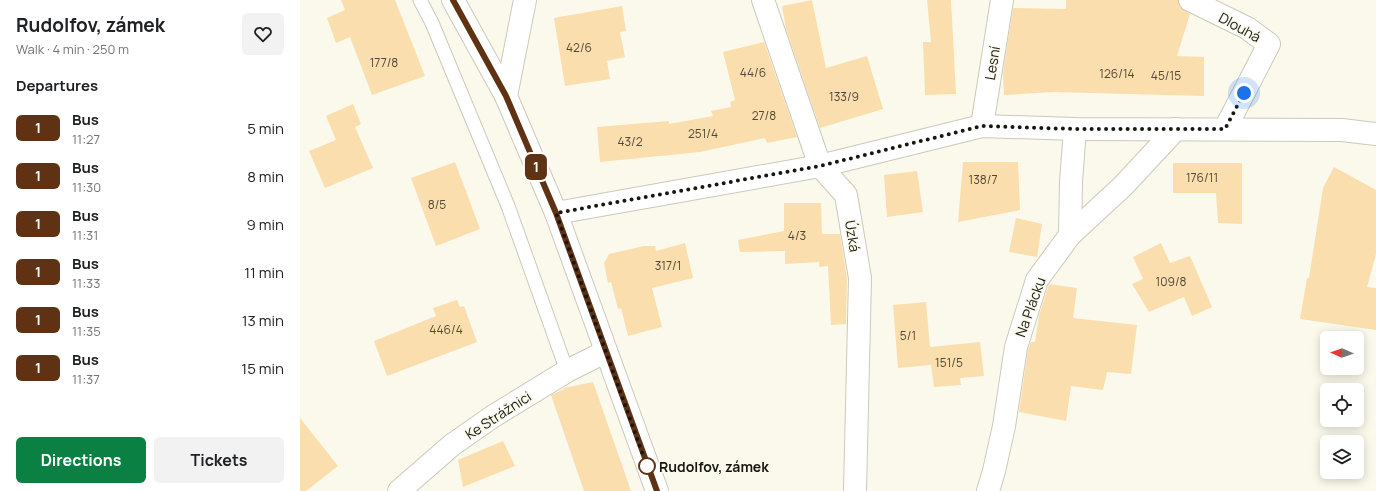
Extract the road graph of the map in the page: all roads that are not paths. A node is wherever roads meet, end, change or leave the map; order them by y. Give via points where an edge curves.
1 (420, 0) edge
2 (453, 0) edge
3 (525, 0) edge
4 (763, 0) edge
5 (1002, 0) edge
6 (1190, 0) edge
7 (506, 96) junction
8 (982, 126) junction
9 (1075, 129) junction
10 (1176, 129) junction
11 (1225, 129) junction
12 (1376, 134) edge
13 (820, 166) junction
14 (556, 213) junction
15 (1070, 235) junction
16 (605, 352) junction
17 (567, 371) junction
18 (399, 491) edge
19 (656, 491) edge
20 (855, 491) edge
21 (988, 491) edge

1 - 17 lane via 508,206
2 - 7 street
3 - 7 street
4 - 13 street, Úzká
5 - 8 street, Lesní
6 - 11 street, Dlouhá via 1247,28 1269,44
7 - 14 street
8 - 9 street
8 - 13 street
9 - 10 street
9 - 15 street
10 - 11 street
10 - 15 street, Na Plácku via 1123,186
11 - 12 street via 1342,130
13 - 14 street
13 - 20 street, Úzká via 846,195 860,278
14 - 16 street
15 - 21 street, Na Plácku via 1037,280 1016,347 1004,426
16 - 17 street, Ke Strážnici
16 - 19 street
17 - 18 street, Ke Strážnici via 452,445

